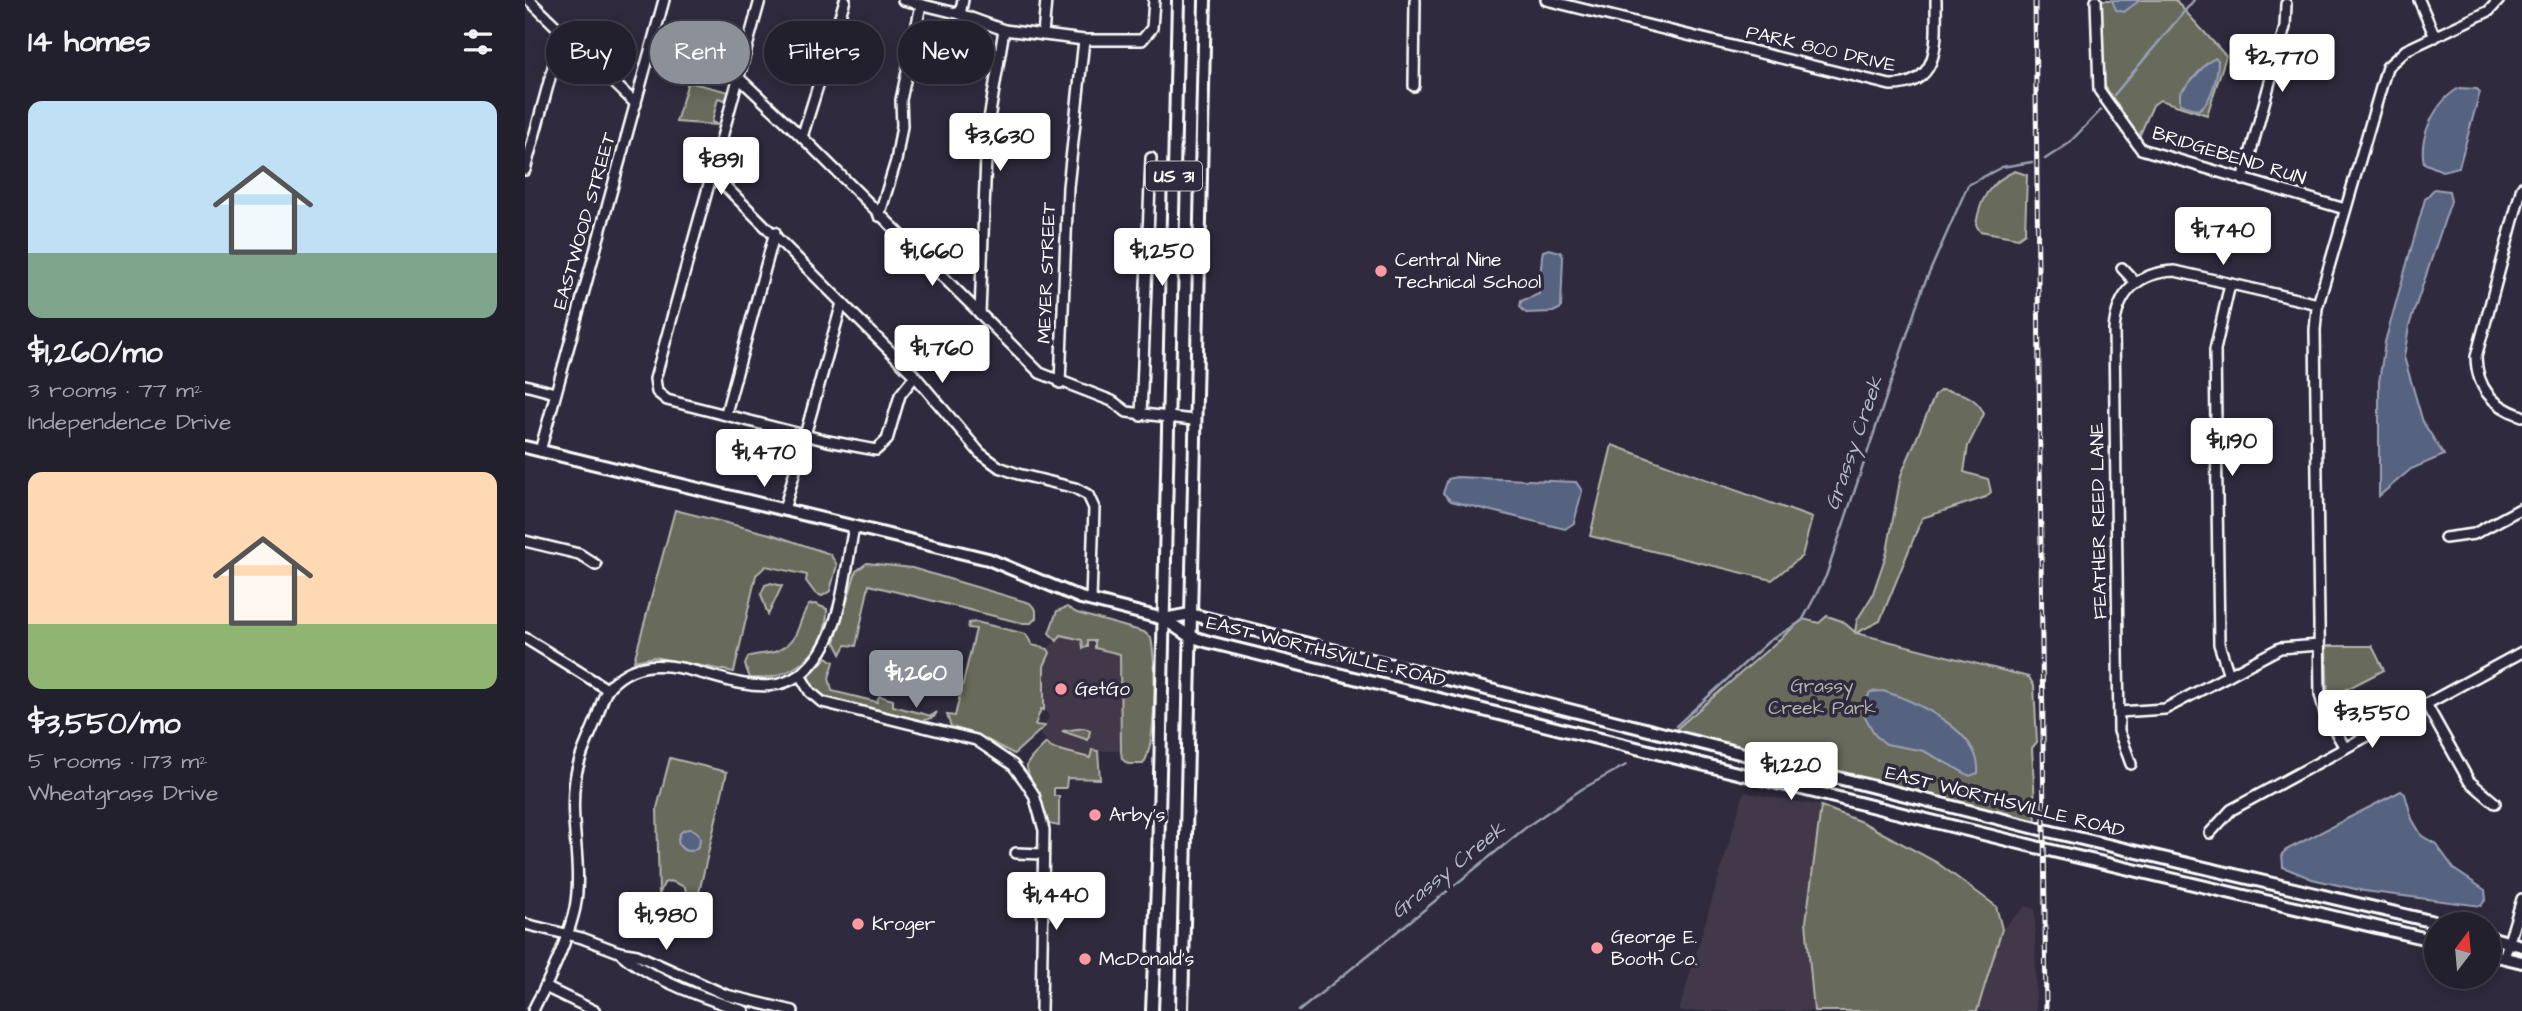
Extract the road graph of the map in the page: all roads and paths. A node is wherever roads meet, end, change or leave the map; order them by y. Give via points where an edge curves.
1 (529, 0) edge
2 (664, 0) edge
3 (760, 0) edge
4 (845, 0) edge
5 (903, 0) edge
6 (963, 0) edge
7 (1046, 0) edge
8 (1154, 0) edge
9 (1178, 0) edge
10 (1205, 0) edge
11 (1415, 0) edge
12 (1546, 0) edge
13 (1936, 0) edge
14 (2096, 0) edge
15 (2419, 0) edge
16 (2499, 0) edge
17 (2286, 4) dead end
18 (921, 5) junction
19 (960, 14) junction
20 (549, 21) edge
21 (1004, 30) junction
22 (750, 35) edge
23 (1043, 35) junction
24 (2435, 37) junction
25 (1084, 40) junction
26 (548, 84) edge
27 (615, 84) edge
28 (736, 84) edge
29 (745, 84) edge
30 (1414, 86) dead end
31 (636, 104) junction
32 (802, 137) junction
33 (1151, 158) dead end
34 (525, 170) edge
35 (712, 173) junction
36 (2243, 180) junction
37 (2522, 187) edge
38 (2345, 209) junction
39 (879, 216) junction
40 (775, 232) junction
41 (2122, 268) dead end
42 (2135, 282) junction
43 (2230, 284) junction
44 (842, 303) junction
45 (2319, 304) junction
46 (979, 314) junction
47 (915, 376) junction
48 (1059, 383) junction
49 (525, 385) edge
50 (555, 393) junction
51 (726, 413) junction
52 (1141, 416) junction
53 (2522, 416) edge
54 (1168, 418) junction
55 (1193, 421) junction
56 (803, 434) junction
57 (525, 447) edge
58 (540, 451) junction
59 (2522, 508) edge
60 (784, 510) junction
61 (854, 527) junction
62 (2445, 538) dead end
63 (525, 541) edge
64 (596, 565) dead end
65 (1091, 601) junction
66 (1190, 614) junction
67 (1164, 619) junction
68 (1189, 636) junction
69 (525, 638) edge
70 (2319, 646) junction
71 (2522, 652) edge
72 (800, 675) junction
73 (2229, 675) junction
74 (607, 689) junction
75 (2426, 704) junction
76 (2119, 712) junction
77 (2345, 748) junction
78 (2131, 764) dead end
79 (2495, 803) dead end
80 (2210, 833) dead end
81 (1016, 853) dead end
82 (1043, 854) junction
83 (2522, 900) edge
84 (2424, 920) edge
85 (525, 925) edge
86 (568, 935) junction
87 (2424, 939) edge
88 (2501, 941) edge
89 (2509, 943) junction
90 (2522, 946) edge
91 (619, 952) junction
92 (2501, 957) edge
93 (2504, 958) junction
94 (2522, 962) edge
95 (545, 987) junction
96 (533, 1011) edge
97 (595, 1011) edge
98 (744, 1011) edge
99 (793, 1011) edge
100 (1041, 1011) edge
101 (1152, 1011) edge
102 (1182, 1011) edge

1 - 20 street
2 - 31 street, EASTWOOD STREET
3 - 22 street
4 - 32 street
5 - 18 street
6 - 19 street
7 - 23 street
8 - 25 street via 1152,28 1142,40
9 - 54 main road, US 31
10 - 55 main road, US 31
11 - 30 street
12 - 13 street, PARK 800 DRIVE via 1891,85 1910,85 1923,77 1933,60
14 - 36 street, BRIDGEBEND RUN via 2100,92 2136,144 2146,153
15 - 24 street
16 - 24 street via 2489,11
17 - 36 street via 2285,27
18 - 19 street
18 - 39 street via 901,100 896,161
19 - 21 street
21 - 23 street
21 - 46 street via 987,131
23 - 25 street
24 - 38 street via 2406,50 2384,73
25 - 48 street, MEYER STREET via 1068,187
26 - 34 street
27 - 31 street
28 - 35 street
29 - 32 street
31 - 50 street, EASTWOOD STREET
32 - 39 street
33 - 52 street
35 - 40 street
35 - 51 street via 655,379 657,392 667,400
36 - 38 street, BRIDGEBEND RUN
37 - 53 street via 2476,358 2487,395
38 - 45 street
39 - 46 street
40 - 44 street
40 - 51 street
41 - 42 street
42 - 43 street via 2147,275 2175,271
42 - 76 street, FEATHER REED LANE via 2118,306 2113,330
43 - 45 street
43 - 73 street via 2215,350 2219,644
44 - 47 street
44 - 56 street
45 - 70 street via 2315,330
46 - 48 street via 1024,360
47 - 56 street via 900,395 887,440 876,450
47 - 65 street via 980,453 999,467 1087,495 1094,508
48 - 52 street
49 - 50 street
50 - 58 street, EASTWOOD STREET
51 - 56 street
52 - 54 street
54 - 55 street
54 - 67 main road, US 31
55 - 66 main road, US 31
56 - 60 street
57 - 58 main road
58 - 60 main road
59 - 62 street via 2474,534
60 - 61 main road
61 - 65 main road via 988,559
61 - 72 street via 834,620 822,650
63 - 64 street via 579,554
65 - 67 main road
66 - 67 main road, EAST WORTHSVILLE ROAD
66 - 68 main road, US 31
66 - 84 main road, EAST WORTHSVILLE ROAD via 2044,830
67 - 68 main road, EAST WORTHSVILLE ROAD
67 - 101 main road, US 31
68 - 87 main road, EAST WORTHSVILLE ROAD
68 - 102 main road, US 31
69 - 74 street
70 - 73 street via 2280,648
70 - 77 street via 2322,703
71 - 75 street
72 - 74 street via 758,687 644,664 624,673
72 - 82 street via 822,702 960,735 994,750 1013,765 1034,795 1044,830
73 - 76 street via 2165,709
74 - 86 street via 575,780 578,879
75 - 77 street
75 - 79 street via 2469,781
76 - 78 street, FEATHER REED LANE via 2121,739
77 - 80 street via 2231,810
81 - 82 street
82 - 100 street
83 - 89 street
85 - 86 street
86 - 91 street
86 - 95 street
88 - 89 main road
89 - 90 main road
89 - 93 street
91 - 98 street via 630,963
91 - 99 street via 637,954 726,995
92 - 93 main road
93 - 94 main road
95 - 96 street
95 - 97 street

